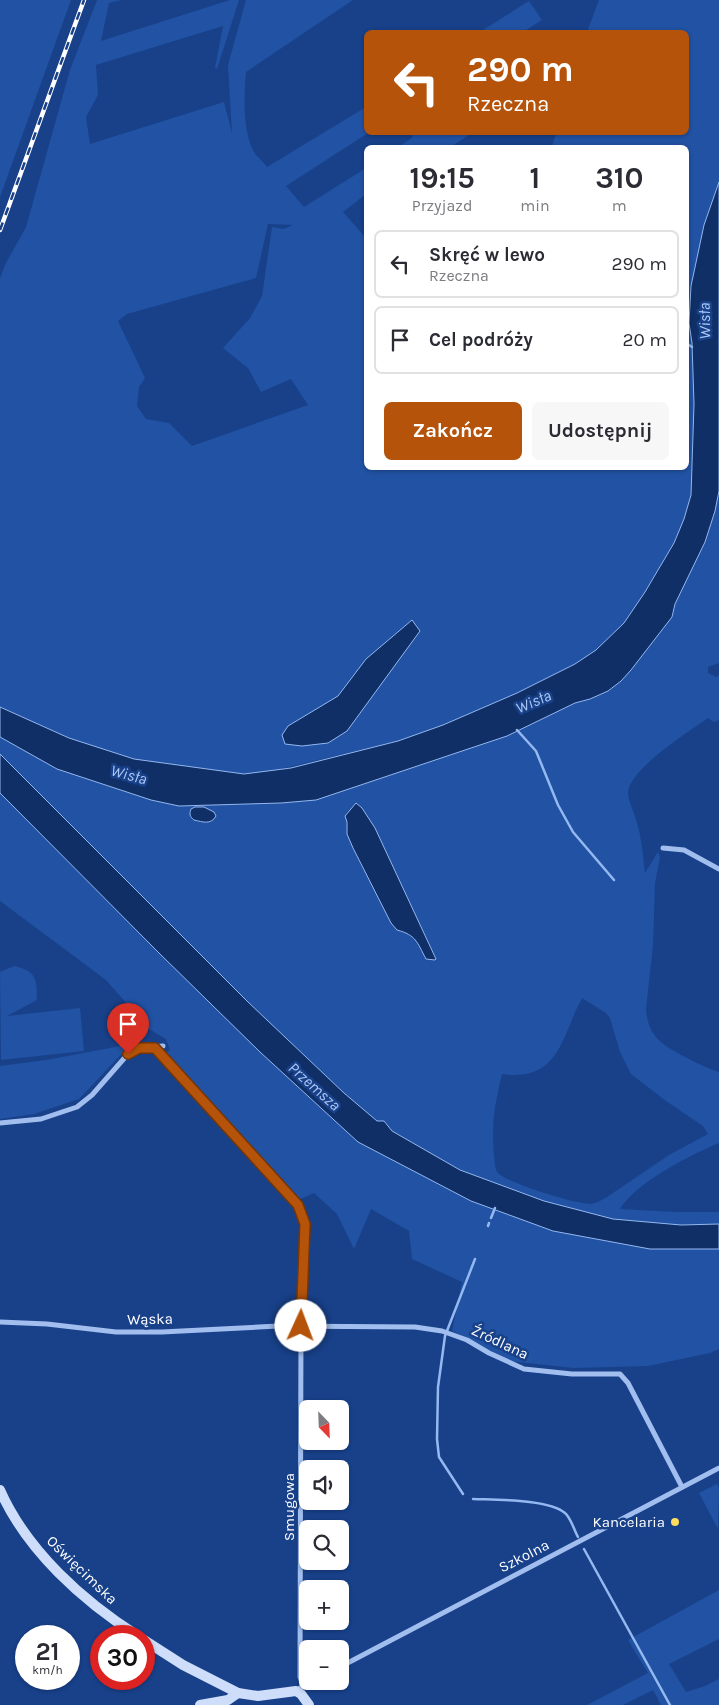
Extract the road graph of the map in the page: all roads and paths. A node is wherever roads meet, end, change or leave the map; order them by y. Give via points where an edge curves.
1 (663, 848) dead end
2 (719, 868) edge
3 (163, 1046) dead end
4 (155, 1048) junction
5 (0, 1123) edge
6 (0, 1322) edge
7 (301, 1326) junction
8 (719, 1468) edge
9 (682, 1488) junction
10 (0, 1490) edge
11 (121, 1625) edge
12 (300, 1640) edge
13 (155, 1647) edge
14 (349, 1662) edge
15 (299, 1689) edge
16 (299, 1690) edge
17 (238, 1693) junction
18 (200, 1705) edge
19 (309, 1705) edge

1 - 2 street via 684,850
3 - 4 street
4 - 5 street via 139,1048 128,1054 77,1107 42,1119
4 - 7 street, Smugowa via 298,1205 305,1224
6 - 7 street, Wąska via 116,1332
7 - 9 street, Źródlana via 415,1327 446,1332 467,1340 524,1369 620,1374 628,1382
7 - 12 street, Smugowa
8 - 9 street, Szkolna
9 - 14 street, Szkolna
10 - 11 street, Oświęcimska via 11,1513 50,1564
13 - 17 street
15 - 17 street via 258,1696
16 - 19 street
17 - 18 street via 228,1700

